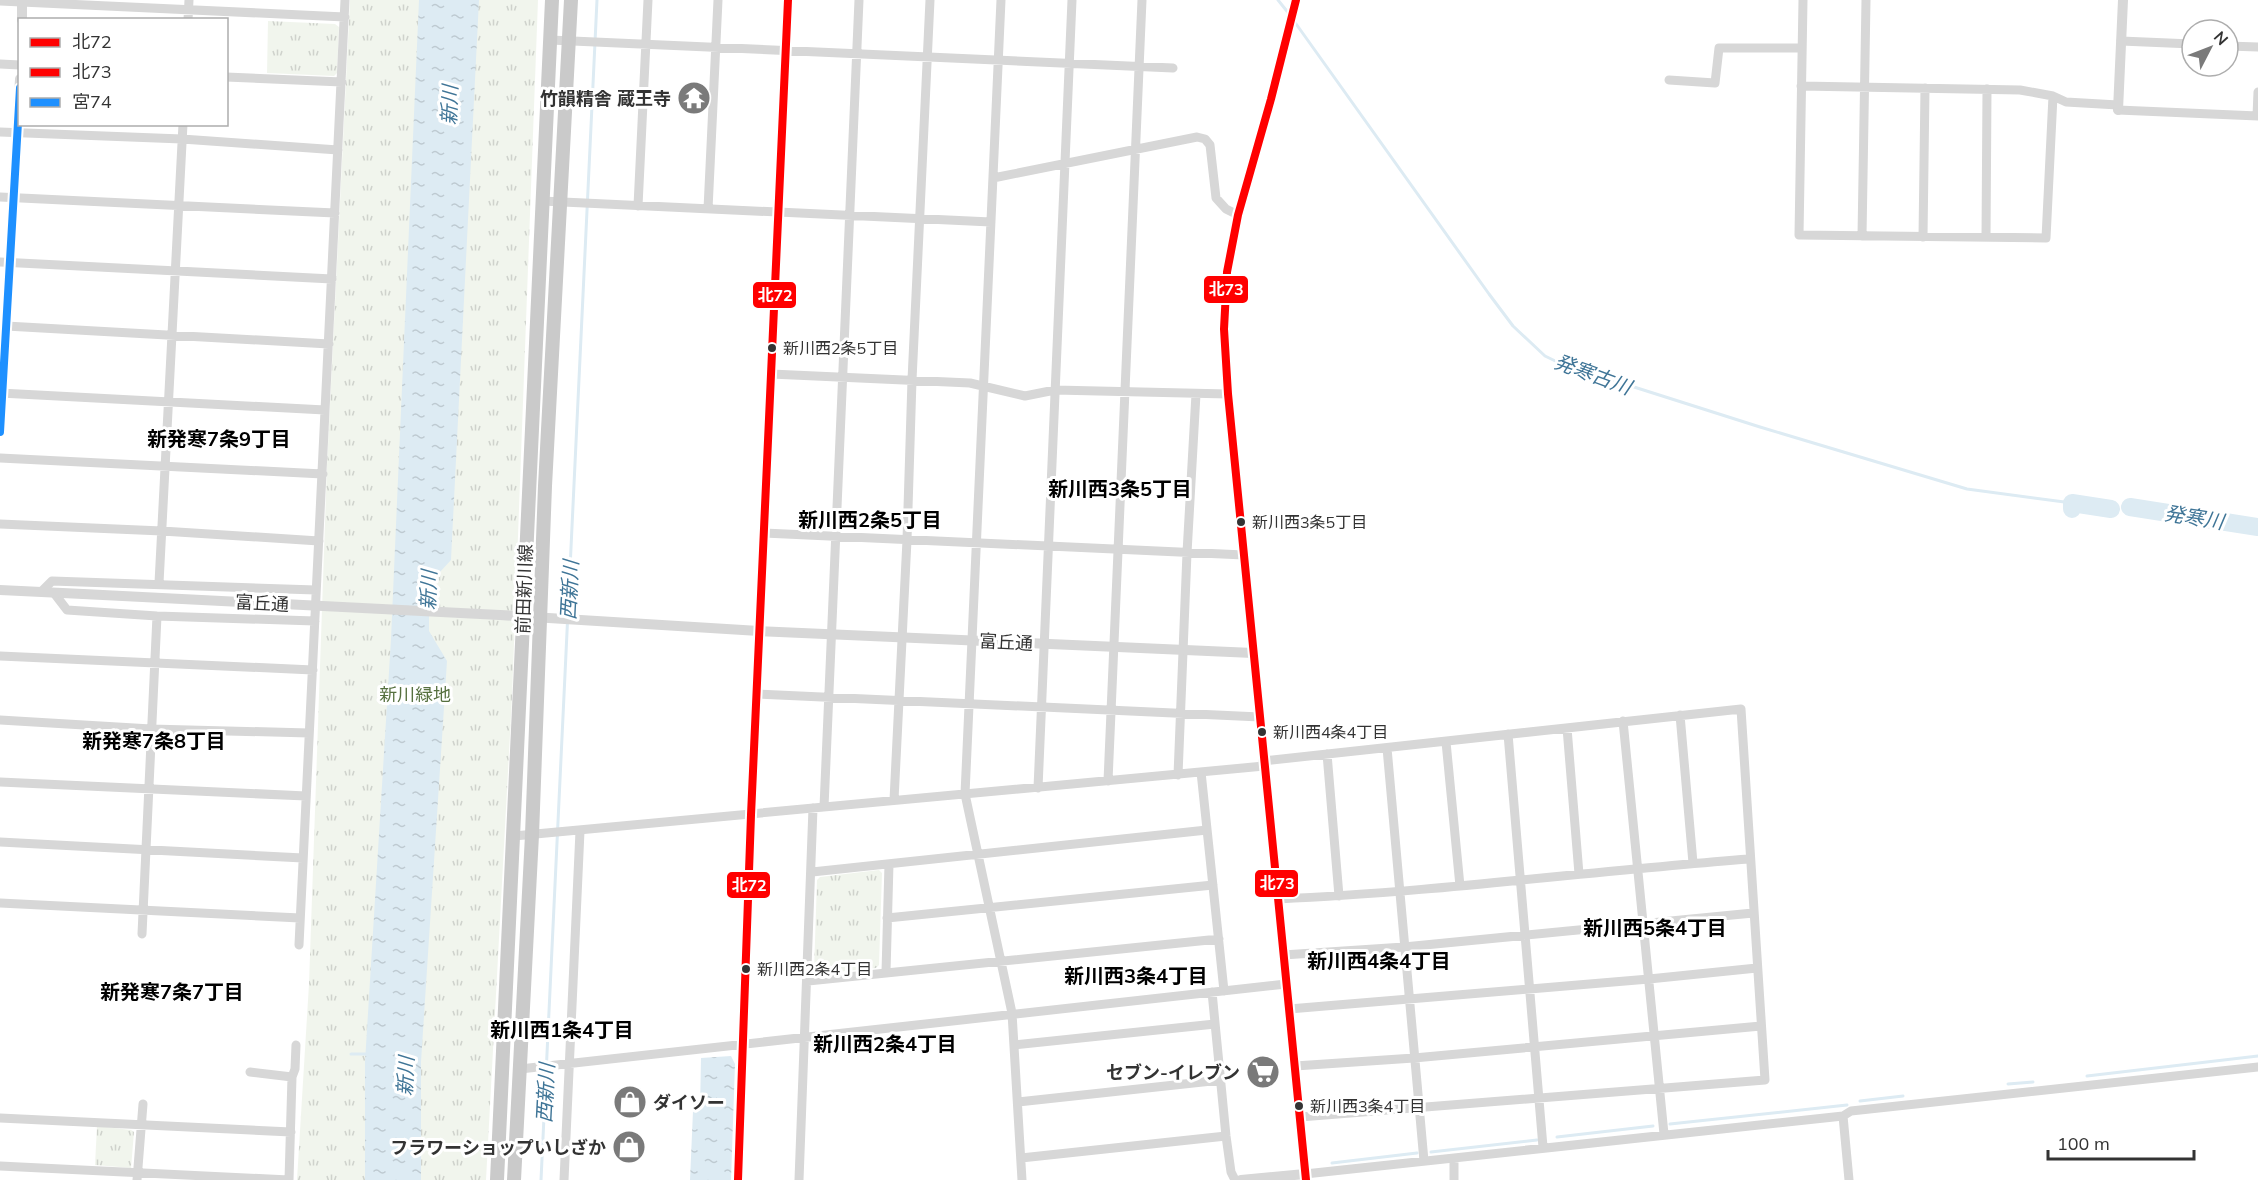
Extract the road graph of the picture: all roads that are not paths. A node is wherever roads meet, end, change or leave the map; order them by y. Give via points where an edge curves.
1 (345, 0) edge
2 (552, 0) edge
3 (571, 0) edge
4 (648, 0) edge
5 (718, 0) edge
6 (788, 0) edge
7 (860, 0) edge
8 (930, 0) edge
9 (1001, 0) edge
10 (1072, 0) edge
11 (1142, 0) edge
12 (1803, 0) edge
13 (1866, 0) edge
14 (2123, 0) edge
15 (0, 1) edge
16 (22, 1) edge
17 (1296, 3) edge
18 (189, 10) edge
19 (345, 17) junction
20 (22, 18) edge
21 (550, 40) junction
22 (2121, 41) junction
23 (569, 42) junction
24 (2180, 43) edge
25 (647, 45) junction
26 (2240, 46) edge
27 (2258, 47) edge
28 (716, 48) junction
29 (1802, 48) junction
30 (786, 51) junction
31 (857, 54) junction
32 (927, 58) junction
33 (998, 60) junction
34 (1069, 63) junction
35 (0, 64) edge
36 (18, 65) edge
37 (1139, 67) junction
38 (1173, 68) dead end
39 (228, 77) edge
40 (1669, 81) dead end
41 (342, 82) junction
42 (1801, 86) junction
43 (1865, 87) junction
44 (1925, 88) junction
45 (1987, 89) junction
46 (2258, 93) edge
47 (2053, 96) junction
48 (2118, 108) junction
49 (18, 115) edge
50 (2257, 116) edge
51 (183, 126) edge
52 (0, 132) edge
53 (17, 133) junction
54 (182, 139) junction
55 (338, 150) junction
56 (1136, 150) junction
57 (1065, 164) junction
58 (993, 178) junction
59 (0, 197) edge
60 (12, 198) junction
61 (542, 201) junction
62 (561, 202) junction
63 (178, 205) junction
64 (638, 206) junction
65 (708, 209) junction
66 (335, 213) junction
67 (778, 213) junction
68 (1238, 215) junction
69 (850, 216) junction
70 (919, 219) junction
71 (991, 222) junction
72 (1862, 236) junction
73 (1923, 237) junction
74 (1986, 237) junction
75 (4, 262) edge
76 (175, 271) junction
77 (332, 279) junction
78 (4, 320) edge
79 (172, 336) junction
80 (329, 344) junction
81 (771, 374) junction
82 (842, 377) junction
83 (912, 380) junction
84 (984, 385) junction
85 (1055, 390) junction
86 (1125, 392) junction
87 (1, 393) edge
88 (1196, 394) junction
89 (1228, 394) junction
90 (168, 400) junction
91 (325, 410) junction
92 (0, 432) edge
93 (0, 458) edge
94 (164, 467) junction
95 (323, 474) junction
96 (0, 524) edge
97 (162, 531) junction
98 (764, 533) junction
99 (837, 537) junction
100 (908, 540) junction
101 (319, 541) junction
102 (976, 543) junction
103 (1048, 546) junction
104 (1119, 550) junction
105 (1187, 553) junction
106 (1244, 555) junction
107 (159, 583) junction
108 (0, 590) edge
109 (316, 590) junction
110 (41, 592) junction
111 (54, 593) junction
112 (158, 616) junction
113 (524, 616) junction
114 (541, 617) junction
115 (315, 621) junction
116 (759, 631) junction
117 (832, 634) junction
118 (903, 637) junction
119 (972, 640) junction
120 (1044, 643) junction
121 (1114, 646) junction
122 (1184, 650) junction
123 (1253, 652) junction
124 (0, 656) edge
125 (155, 662) junction
126 (313, 670) junction
127 (756, 694) junction
128 (830, 697) junction
129 (900, 700) junction
130 (969, 703) junction
131 (1042, 707) junction
132 (1111, 710) junction
133 (1182, 713) junction
134 (1680, 715) junction
135 (1260, 717) junction
136 (0, 720) edge
137 (1623, 721) junction
138 (1567, 728) junction
139 (152, 729) junction
140 (309, 733) junction
141 (1508, 734) junction
142 (1446, 741) junction
143 (1387, 748) junction
144 (1326, 754) junction
145 (1264, 763) junction
146 (1201, 772) junction
147 (1178, 775) junction
148 (1108, 781) junction
149 (0, 782) edge
150 (148, 788) junction
151 (1038, 788) junction
152 (965, 794) junction
153 (306, 796) junction
154 (894, 800) junction
155 (825, 807) junction
156 (813, 808) junction
157 (751, 814) junction
158 (1207, 830) junction
159 (577, 831) junction
160 (532, 835) junction
161 (514, 836) junction
162 (0, 842) edge
163 (145, 850) junction
164 (978, 853) junction
165 (303, 858) junction
166 (1749, 859) junction
167 (1693, 863) junction
168 (889, 864) junction
169 (1637, 867) junction
170 (812, 872) junction
171 (1579, 874) junction
172 (1521, 880) junction
173 (1213, 885) junction
174 (1460, 886) junction
175 (1399, 892) junction
176 (1339, 896) junction
177 (1278, 899) junction
178 (0, 903) edge
179 (990, 907) junction
180 (142, 910) junction
181 (1753, 913) junction
182 (300, 918) junction
183 (887, 918) junction
184 (1643, 925) junction
185 (1526, 933) junction
186 (142, 934) dead end
187 (1219, 939) junction
188 (299, 945) dead end
189 (1404, 947) junction
190 (1283, 955) junction
191 (1001, 960) junction
192 (1757, 968) junction
193 (886, 972) junction
194 (1649, 979) junction
195 (808, 981) junction
196 (1286, 984) junction
197 (1531, 988) junction
198 (1224, 991) junction
199 (1212, 992) junction
200 (1409, 1000) junction
201 (1289, 1009) junction
202 (1012, 1013) junction
203 (1215, 1024) junction
204 (1761, 1026) junction
205 (806, 1036) junction
206 (1654, 1036) junction
207 (742, 1043) junction
208 (296, 1045) dead end
209 (1014, 1045) junction
210 (1536, 1046) junction
211 (1414, 1058) junction
212 (570, 1063) junction
213 (1295, 1066) junction
214 (2258, 1067) edge
215 (520, 1069) junction
216 (250, 1072) dead end
217 (292, 1077) junction
218 (1221, 1080) junction
219 (1659, 1088) junction
220 (1539, 1097) junction
221 (1018, 1102) junction
222 (143, 1104) dead end
223 (1419, 1107) junction
224 (1843, 1116) junction
225 (1300, 1117) junction
226 (0, 1118) edge
227 (142, 1125) junction
228 (291, 1132) junction
229 (1664, 1134) junction
230 (1226, 1136) junction
231 (1543, 1147) junction
232 (1021, 1158) junction
233 (1454, 1158) junction
234 (1424, 1161) junction
235 (0, 1166) edge
236 (138, 1176) edge
237 (1306, 1177) edge
238 (289, 1180) edge
239 (497, 1180) edge
240 (514, 1180) edge
241 (564, 1180) edge
242 (738, 1180) edge
243 (799, 1180) edge
244 (1022, 1180) edge
245 (1235, 1180) edge
246 (1241, 1180) edge
247 (1454, 1180) edge
248 (1849, 1180) edge

1 - 19 street
2 - 21 main road, 前田新川線
3 - 23 main road, 前田新川線
4 - 25 street
5 - 28 street
6 - 30 street
7 - 31 street
8 - 32 street
9 - 33 street
10 - 34 street
11 - 37 street
12 - 29 street
13 - 43 street
14 - 22 street
15 - 16 street
16 - 18 street
16 - 20 street
17 - 68 street
18 - 19 street
19 - 41 street
21 - 23 street
21 - 61 main road, 前田新川線
22 - 24 street
22 - 48 street
23 - 25 street
23 - 62 main road, 前田新川線
25 - 28 street
25 - 64 street
26 - 27 street
28 - 30 street
28 - 65 street
29 - 40 street via 1719,48 1715,83
29 - 42 street
30 - 31 street
30 - 67 street
31 - 32 street
31 - 69 street
32 - 33 street
32 - 70 street
33 - 34 street
33 - 58 street
34 - 37 street
34 - 57 street
35 - 36 street
37 - 38 street
37 - 56 street
39 - 41 street
41 - 55 street
42 - 43 street
42 - 72 street via 1800,235
43 - 44 street
43 - 72 street
44 - 45 street
44 - 73 street
45 - 47 street
45 - 74 street
46 - 50 street
47 - 48 street via 2066,102
47 - 74 street via 2046,238
48 - 50 street
49 - 53 street
51 - 54 street
52 - 53 street
53 - 54 street
53 - 60 street
54 - 55 street
54 - 63 street
55 - 66 street
56 - 57 street
56 - 68 street via 1197,137 1205,139 1210,145 1216,198
56 - 86 street
57 - 58 street
57 - 85 street
58 - 71 street
59 - 60 street
60 - 63 street
60 - 75 street
61 - 62 street
61 - 113 main road, 前田新川線
62 - 64 street
62 - 114 main road, 前田新川線
63 - 66 street
63 - 76 street
64 - 65 street
65 - 67 street
66 - 77 street
67 - 69 street
67 - 81 street
68 - 89 street via 1227,272 1224,329
69 - 70 street
69 - 82 street
70 - 71 street
70 - 83 street
71 - 84 street
72 - 73 street
73 - 74 street
75 - 76 street
75 - 78 street
76 - 77 street
76 - 79 street
77 - 80 street
78 - 79 street
78 - 87 street
79 - 80 street
79 - 90 street
80 - 91 street
81 - 82 street
81 - 98 street
82 - 83 street
82 - 99 street
83 - 84 street
83 - 100 street
84 - 85 street via 1025,396
84 - 102 street
85 - 86 street
85 - 103 street
86 - 88 street
86 - 104 street
87 - 90 street
87 - 92 street
88 - 89 street
88 - 105 street
89 - 106 street
90 - 91 street
90 - 94 street
91 - 95 street
93 - 94 street
94 - 95 street
94 - 97 street
95 - 101 street
96 - 97 street
97 - 101 street
97 - 107 street
98 - 99 street
98 - 116 street
99 - 100 street
99 - 117 street
100 - 102 street
100 - 118 street
101 - 109 street
102 - 103 street
102 - 119 street
103 - 104 street
103 - 120 street
104 - 105 street
104 - 121 street
105 - 106 street
105 - 122 street
106 - 123 street
107 - 109 street
107 - 110 street via 52,581
108 - 110 street, 富丘通
109 - 115 street
110 - 111 street, 富丘通
111 - 112 street via 67,610
111 - 113 street, 富丘通, bridge
112 - 115 street
112 - 125 street
113 - 114 street, 富丘通
113 - 161 main road, 前田新川線
114 - 116 street, 富丘通
114 - 160 main road, 前田新川線
115 - 126 street
116 - 117 street, 富丘通
116 - 127 street
117 - 118 street, 富丘通
117 - 128 street
118 - 119 street, 富丘通
118 - 129 street
119 - 120 street, 富丘通
119 - 130 street
120 - 121 street, 富丘通
120 - 131 street
121 - 122 street, 富丘通
121 - 132 street
122 - 123 street, 富丘通
122 - 133 street
123 - 135 street
124 - 125 street
125 - 126 street
125 - 139 street
126 - 140 street
127 - 128 street
127 - 157 street
128 - 129 street
128 - 155 street
129 - 130 street
129 - 154 street
130 - 131 street
130 - 152 street
131 - 132 street
131 - 151 street
132 - 133 street
132 - 148 street
133 - 135 street
133 - 147 street
134 - 137 street
134 - 166 street via 1741,709
134 - 167 street
135 - 145 street
136 - 139 street
137 - 138 street
137 - 169 street
138 - 141 street
138 - 171 street
139 - 140 street
139 - 150 street
140 - 153 street
141 - 142 street
141 - 172 street
142 - 143 street
142 - 174 street
143 - 144 street
143 - 175 street
144 - 145 street
144 - 176 street
145 - 146 street
145 - 177 street
146 - 147 street
146 - 158 street
147 - 148 street
148 - 151 street
149 - 150 street
150 - 153 street
150 - 163 street
151 - 152 street
152 - 154 street
152 - 164 street
153 - 165 street
154 - 155 street
155 - 156 street
156 - 157 street
156 - 170 street
157 - 159 street
157 - 207 street
158 - 164 street
158 - 173 street
159 - 160 street
159 - 212 street
160 - 161 street
160 - 215 main road, 前田新川線
161 - 239 main road, 前田新川線
162 - 163 street
163 - 165 street
163 - 180 street
164 - 168 street
164 - 179 street
165 - 182 street
166 - 167 street
166 - 181 street
167 - 169 street
168 - 170 street
168 - 183 street
169 - 171 street
169 - 184 street
170 - 195 street
171 - 172 street
172 - 174 street
172 - 185 street
173 - 179 street
173 - 187 street
174 - 175 street
175 - 176 street
175 - 189 street
176 - 177 street
177 - 190 street
178 - 180 street
179 - 183 street
179 - 191 street
180 - 182 street
180 - 186 street
181 - 184 street
181 - 192 street
182 - 188 street
183 - 193 street
184 - 185 street
184 - 194 street
185 - 189 street
185 - 197 street
187 - 191 street
187 - 198 street
189 - 190 street
189 - 200 street
190 - 196 street
191 - 193 street
191 - 202 street
192 - 194 street
192 - 204 street
193 - 195 street
194 - 197 street
194 - 206 street
195 - 205 street
196 - 198 street
196 - 201 street
197 - 200 street
197 - 210 street
198 - 199 street
199 - 202 street
199 - 203 street
200 - 201 street
200 - 211 street
201 - 213 street
202 - 205 street
202 - 209 street
203 - 209 street
203 - 218 street
204 - 206 street
204 - 219 street via 1765,1080
205 - 207 street
205 - 243 street
206 - 210 street
206 - 219 street
207 - 212 street
207 - 242 street
208 - 217 street
209 - 221 street
210 - 211 street
210 - 220 street
211 - 213 street
211 - 223 street
212 - 215 street
212 - 241 street
213 - 225 street
214 - 224 street via 1851,1111
215 - 240 main road, 前田新川線
216 - 217 street
217 - 228 street
218 - 221 street
218 - 230 street
219 - 220 street
219 - 229 street
220 - 223 street
220 - 231 street
221 - 232 street
222 - 227 street
223 - 225 street
223 - 234 street
224 - 229 street
224 - 248 street
225 - 237 street
226 - 227 street
227 - 228 street
227 - 236 street
228 - 238 street
229 - 231 street
230 - 232 street
230 - 245 street
231 - 233 street
232 - 244 street
233 - 234 street
233 - 247 street
234 - 237 street
235 - 236 street
236 - 238 street
237 - 246 street

